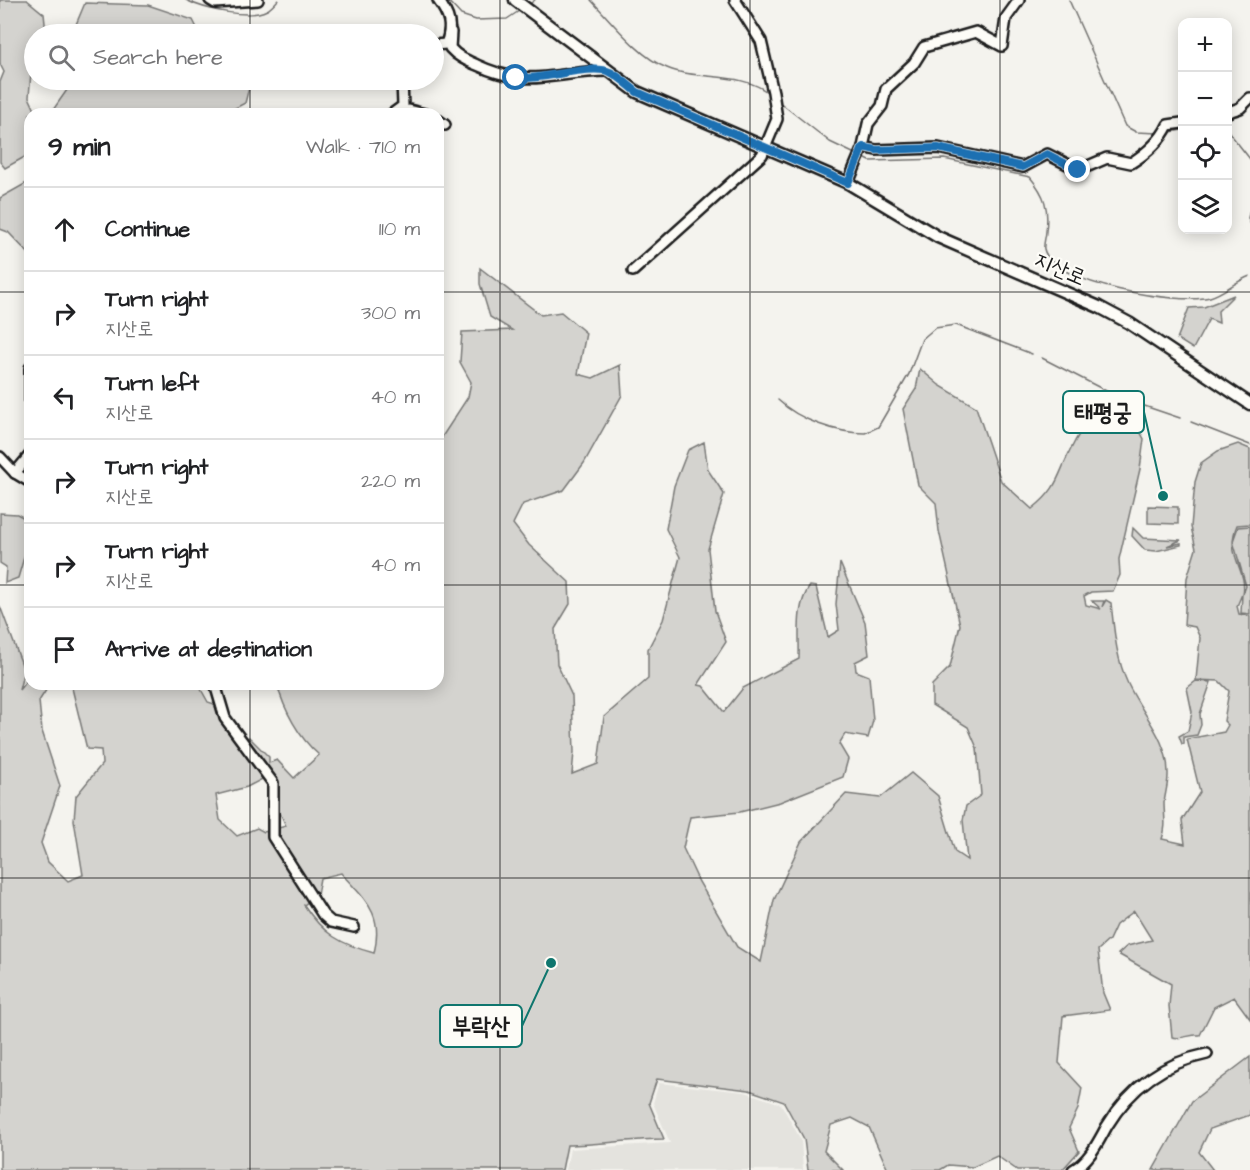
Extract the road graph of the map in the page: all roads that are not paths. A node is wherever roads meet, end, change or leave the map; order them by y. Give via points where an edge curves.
1 (210, 0) edge
2 (258, 0) edge
3 (438, 0) edge
4 (515, 0) edge
5 (735, 0) edge
6 (1019, 0) edge
7 (451, 32) junction
8 (444, 44) edge
9 (608, 71) junction
10 (403, 90) edge
11 (1250, 98) edge
12 (406, 108) edge
13 (1232, 110) edge
14 (1178, 124) edge
15 (765, 147) junction
16 (860, 153) junction
17 (848, 183) junction
18 (633, 271) dead end
19 (1250, 404) edge
20 (0, 457) edge
21 (24, 462) edge
22 (15, 473) junction
23 (24, 478) edge
24 (217, 690) edge
25 (354, 927) dead end
26 (1207, 1054) dead end
27 (1073, 1170) edge

1 - 2 street
3 - 7 street via 451,22
4 - 9 main road, 지산로
5 - 15 street via 761,41 774,96 777,119
6 - 16 street via 1006,18 1002,45 976,32 924,47 914,63 886,89 882,106 868,124
7 - 8 street
7 - 9 street via 450,48 463,60 492,72 532,80 571,72
9 - 15 main road, 지산로 via 637,92
10 - 12 street
11 - 13 street
14 - 16 street via 1168,125 1146,154 1131,163 1107,158 1078,170 1047,154 1023,167 938,148
15 - 17 main road, 지산로
15 - 18 street via 762,155
16 - 17 street
17 - 19 main road, 지산로 via 938,237 1129,323
20 - 22 street
21 - 22 street
22 - 23 street
24 - 25 street via 225,718 273,783 273,837 323,915
26 - 27 street via 1169,1067 1139,1086 1119,1108 1086,1160

